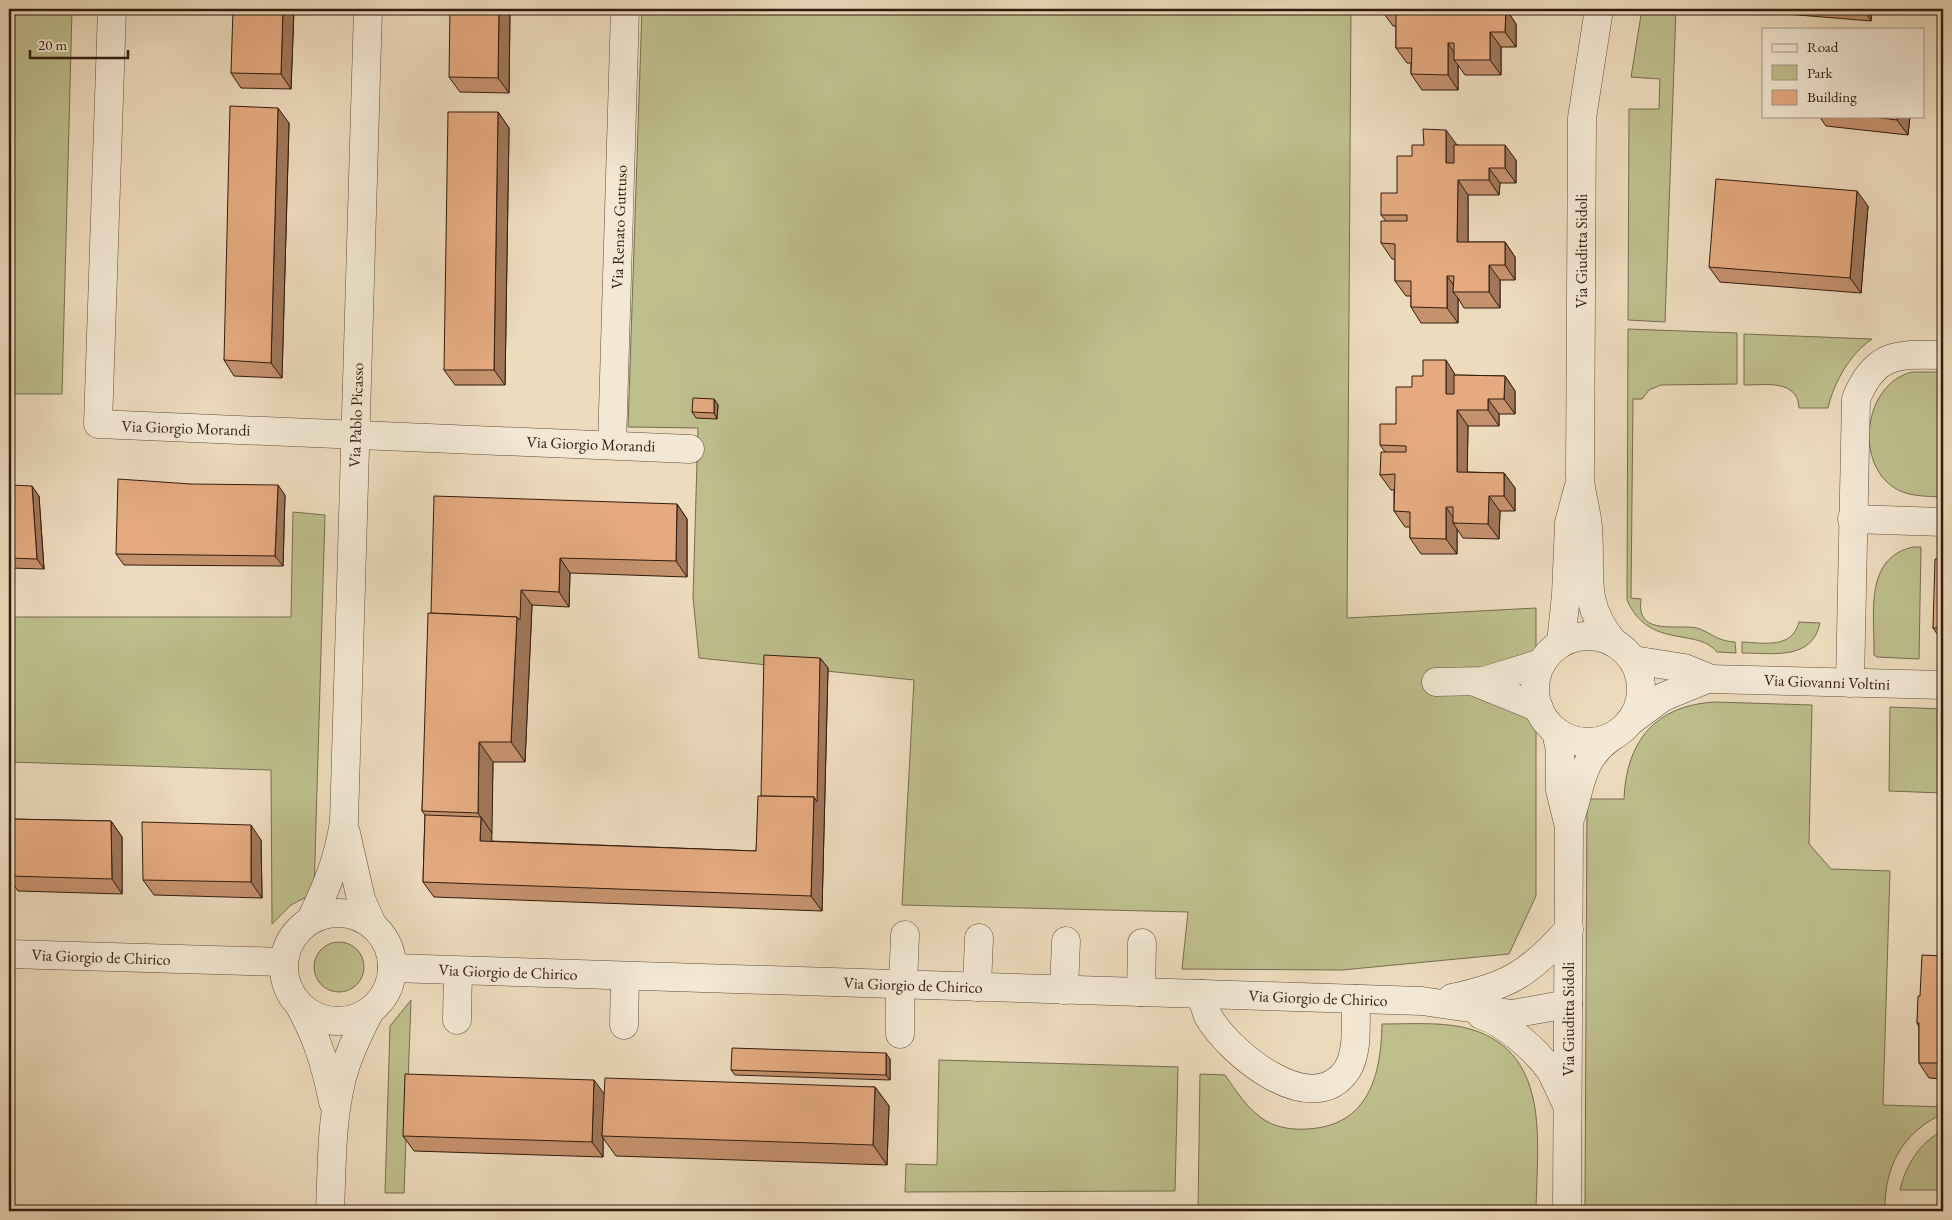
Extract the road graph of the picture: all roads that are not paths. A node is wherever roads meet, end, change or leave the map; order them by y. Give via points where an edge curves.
1 (112, 9) edge
2 (368, 9) edge
3 (625, 9) edge
4 (1597, 15) edge
5 (1943, 355) edge
6 (355, 435) junction
7 (612, 445) junction
8 (690, 448) dead end
9 (1580, 475) junction
10 (1852, 519) junction
11 (1943, 522) edge
12 (1613, 642) junction
13 (1561, 643) junction
14 (1633, 660) junction
15 (1542, 663) junction
16 (1711, 679) junction
17 (1436, 682) dead end
18 (1475, 682) junction
19 (1850, 683) junction
20 (1943, 685) edge
21 (1539, 708) junction
22 (1632, 720) junction
23 (1556, 732) junction
24 (1610, 738) junction
25 (344, 822) junction
26 (1569, 827) junction
27 (311, 919) junction
28 (372, 924) junction
29 (1568, 929) junction
30 (906, 935) dead end
31 (979, 938) dead end
32 (1066, 941) dead end
33 (1142, 943) dead end
34 (9, 954) edge
35 (284, 962) junction
36 (392, 968) junction
37 (458, 971) junction
38 (625, 976) junction
39 (901, 985) junction
40 (977, 987) junction
41 (1064, 990) junction
42 (1141, 992) junction
43 (1202, 994) junction
44 (1356, 999) junction
45 (1434, 1002) junction
46 (1568, 1004) junction
47 (299, 1005) junction
48 (370, 1011) junction
49 (457, 1020) dead end
50 (624, 1025) dead end
51 (900, 1034) dead end
52 (1567, 1105) junction
53 (335, 1111) junction
54 (330, 1211) edge
55 (1567, 1211) edge

1 - 6 street, Via Giorgio Morandi via 98,424
2 - 6 street, Via Pablo Picasso
3 - 7 street, Via Renato Guttuso
4 - 9 street, Via Giuditta Sidoli via 1582,118
5 - 10 street via 1892,357 1882,361 1866,378 1856,399
6 - 7 street, Via Giorgio Morandi
6 - 25 street, Via Pablo Picasso
7 - 8 street, Via Giorgio Morandi
9 - 12 street, Via Giuditta Sidoli via 1588,530 1589,596 1596,618
9 - 13 street, Via Giuditta Sidoli via 1570,516
10 - 11 street
10 - 19 street
12 - 13 street, Via Giuditta Sidoli via 1606,638 1583,636
12 - 14 street, Via Giuditta Sidoli
13 - 15 street, Via Giuditta Sidoli
14 - 16 street, Via Giovanni Voltini via 1684,668
14 - 22 street, Via Giuditta Sidoli via 1640,675 1642,692
15 - 18 street
15 - 21 street, Via Giuditta Sidoli via 1536,678
16 - 19 street, Via Giovanni Voltini
16 - 22 street, Via Giovanni Voltini via 1663,697
17 - 18 street
18 - 21 street
19 - 20 street, Via Giovanni Voltini
21 - 23 street, Via Giuditta Sidoli
22 - 24 street, Via Giuditta Sidoli
23 - 24 street, Via Giuditta Sidoli via 1583,742
23 - 26 street, Via Giuditta Sidoli via 1560,750 1560,790
24 - 26 street, Via Giuditta Sidoli via 1596,749 1582,770
25 - 27 street, Via Pablo Picasso via 336,864
25 - 28 street, Via Pablo Picasso via 360,899
26 - 29 street, Via Giuditta Sidoli
27 - 28 street via 337,912 361,917
27 - 35 street via 292,937
28 - 36 street via 387,943
29 - 45 street, Via Giorgio de Chirico via 1529,970 1488,991
29 - 46 street, Via Giuditta Sidoli
30 - 39 street
31 - 40 street
32 - 41 street
33 - 42 street
34 - 35 street, Via Giorgio de Chirico
35 - 47 street via 287,986
36 - 37 street, Via Giorgio de Chirico
36 - 48 street via 386,992
37 - 38 street, Via Giorgio de Chirico
37 - 49 street
38 - 39 street, Via Giorgio de Chirico
38 - 50 street
39 - 40 street, Via Giorgio de Chirico
39 - 51 street
40 - 41 street, Via Giorgio de Chirico
41 - 42 street, Via Giorgio de Chirico
42 - 43 street, Via Giorgio de Chirico
43 - 44 street, Via Giorgio de Chirico
43 - 44 street via 1212,1021 1248,1060 1280,1081 1311,1088 1335,1082 1348,1069 1353,1052
44 - 45 street, Via Giorgio de Chirico
45 - 46 street via 1511,991
45 - 52 street, Via Giorgio de Chirico via 1488,1017 1521,1039 1549,1070
46 - 52 street, Via Giuditta Sidoli
47 - 48 street via 311,1014 334,1021 347,1020
47 - 53 street via 325,1060
48 - 53 street via 342,1076
52 - 55 street, Via Giuditta Sidoli
53 - 54 street

